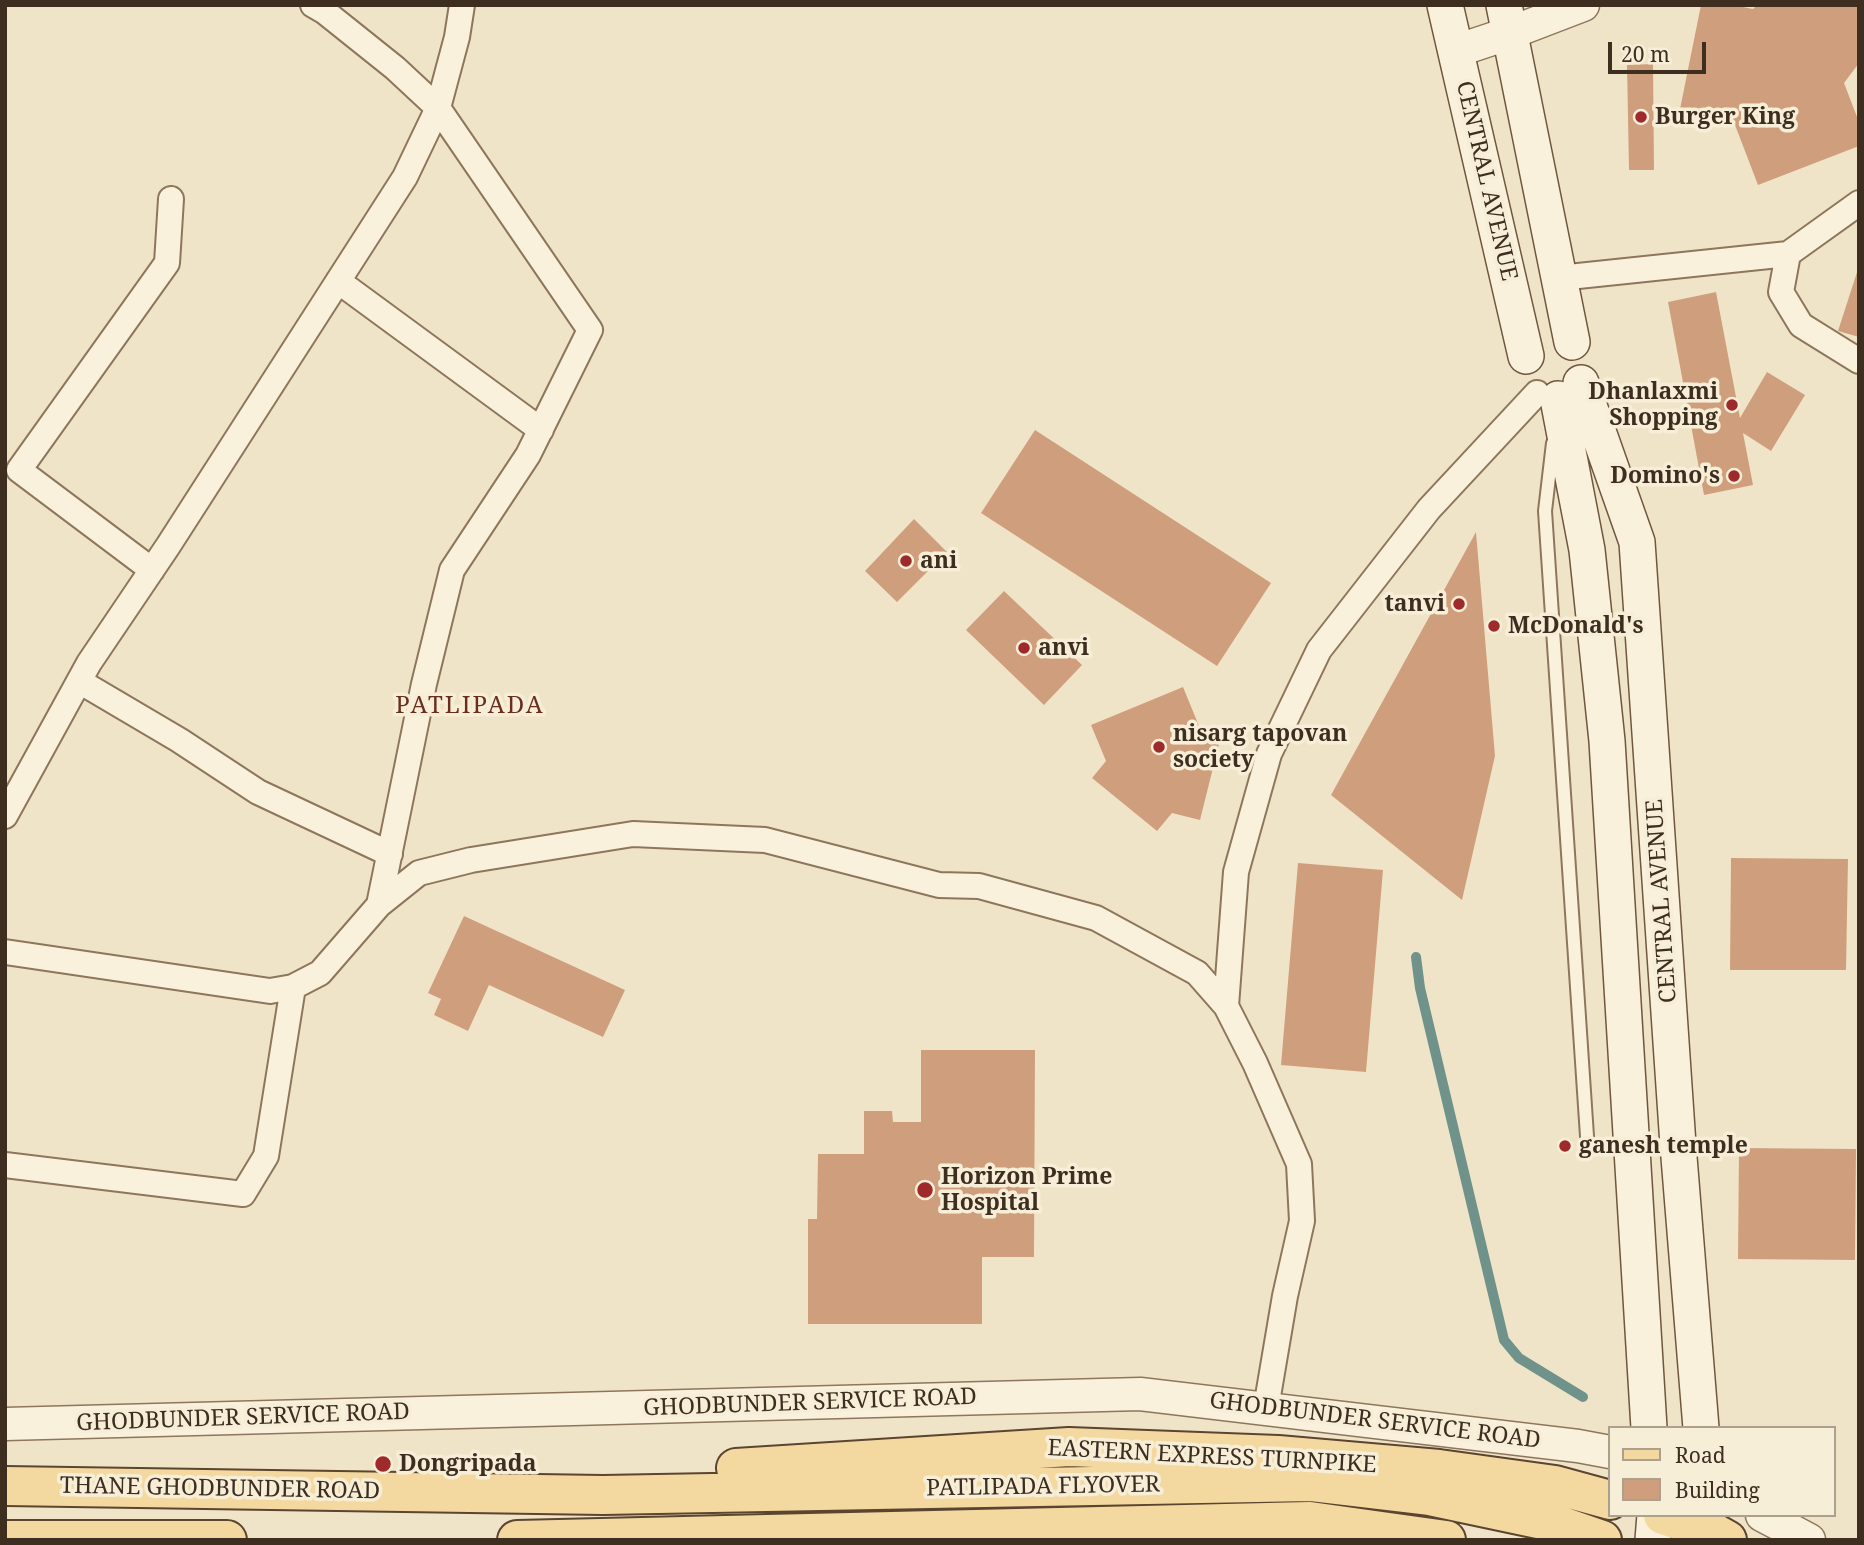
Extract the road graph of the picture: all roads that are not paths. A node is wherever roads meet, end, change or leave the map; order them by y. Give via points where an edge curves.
1 (313, 5) edge
2 (462, 5) edge
3 (1446, 5) edge
4 (1583, 5) edge
5 (1507, 19) edge
6 (1456, 51) junction
7 (438, 108) junction
8 (171, 199) dead end
9 (1854, 211) edge
10 (1788, 254) junction
11 (1559, 278) junction
12 (338, 281) junction
13 (1572, 342) junction
14 (1526, 356) junction
15 (1859, 360) edge
16 (1558, 392) junction
17 (541, 430) junction
18 (152, 570) junction
19 (79, 681) junction
20 (5, 816) edge
21 (390, 854) junction
22 (379, 905) junction
23 (5, 952) edge
24 (293, 987) junction
25 (1226, 1006) junction
26 (1587, 1151) dead end
27 (5, 1165) edge
28 (1266, 1408) junction
29 (5, 1424) edge
30 (1650, 1426) edge
31 (1701, 1426) edge
32 (1608, 1452) edge
33 (5, 1486) edge
34 (603, 1495) junction
35 (1608, 1499) edge
36 (1655, 1517) edge
37 (1669, 1517) edge
38 (1766, 1517) edge
39 (1714, 1531) edge
40 (597, 1538) edge
41 (5, 1540) edge
42 (228, 1540) edge
43 (517, 1540) edge
44 (1446, 1540) edge
45 (1602, 1540) edge
46 (1653, 1540) edge
47 (1809, 1540) edge

1 - 7 street via 395,68
2 - 7 street
3 - 6 main road, CENTRAL AVENUE
4 - 5 street
5 - 6 street
5 - 11 main road
6 - 14 main road, CENTRAL AVENUE
7 - 12 street via 405,177
7 - 17 street via 590,330
8 - 18 street via 167,264 19,470
9 - 10 street
10 - 11 street
10 - 15 street via 1781,292 1801,325
11 - 13 main road
12 - 17 street
12 - 18 street
13 - 14 main road via 1551,336
13 - 16 main road via 1586,365
14 - 16 main road via 1529,386
16 - 25 street via 1429,509 1319,650 1269,754 1236,872
16 - 26 lane via 1545,512
16 - 30 main road, CENTRAL AVENUE via 1587,550 1607,741
16 - 31 main road, CENTRAL AVENUE via 1637,542
17 - 21 street via 452,570
18 - 19 street
19 - 20 street
19 - 21 street via 258,792
21 - 22 street
22 - 24 street via 320,973
22 - 25 street via 419,873 485,857 633,834 765,840 939,885 979,886 1096,918 1197,973
23 - 24 street via 270,991
24 - 27 street via 266,1156 243,1194
25 - 28 street via 1299,1164 1302,1221
28 - 29 street, GHODBUNDER SERVICE ROAD via 1140,1394
28 - 32 street, GHODBUNDER SERVICE ROAD
33 - 34 main road, THANE GHODBUNDER ROAD
34 - 35 main road, EASTERN EXPRESS TURNPIKE via 736,1467 1069,1447 1278,1455 1439,1469 1555,1485
34 - 45 main road, PATLIPADA FLYOVER via 1310,1482 1429,1496 1547,1521
36 - 46 main road
37 - 39 main road
38 - 47 street
40 - 43 main road
40 - 44 main road, PATLIPADA FLYOVER via 1310,1521
41 - 42 main road

